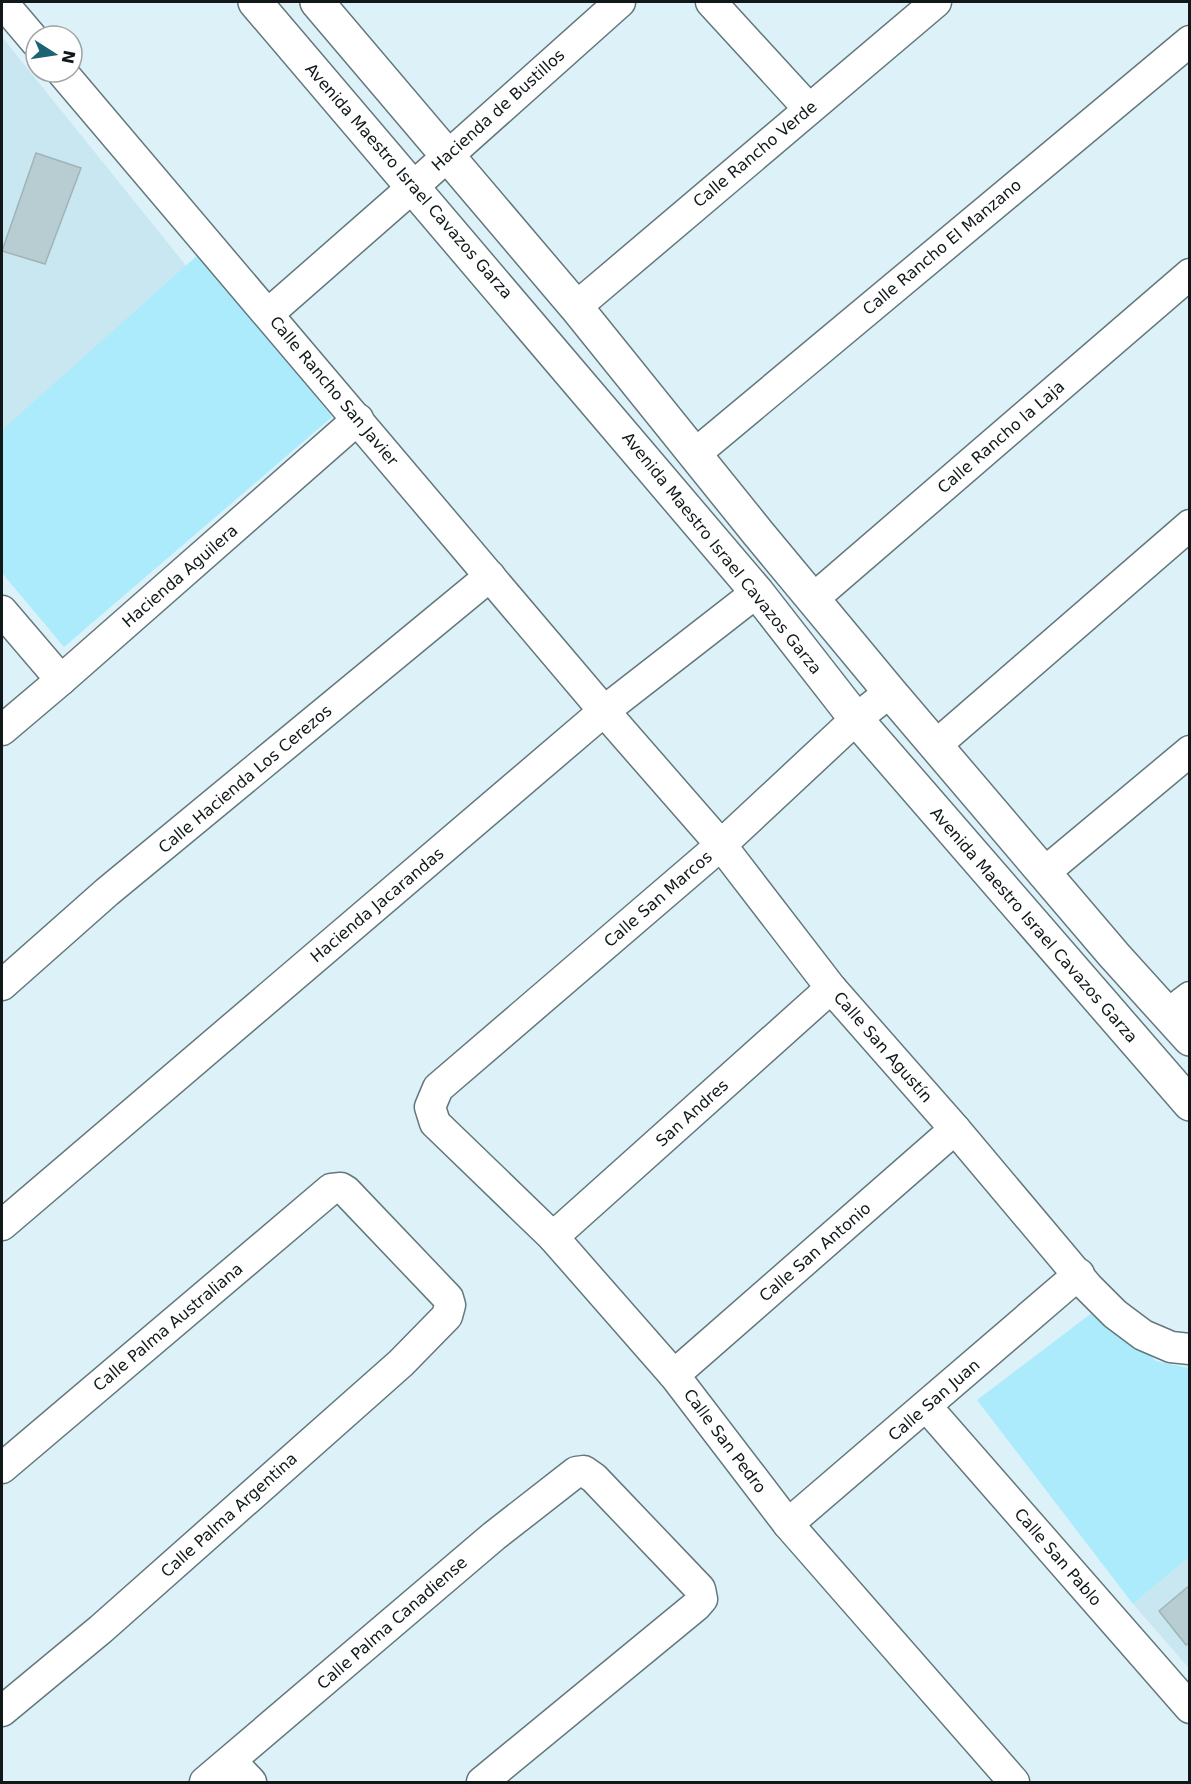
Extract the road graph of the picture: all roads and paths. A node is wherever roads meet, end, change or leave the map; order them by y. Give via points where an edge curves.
1 (255, 2) edge
2 (620, 2) edge
3 (711, 2) edge
4 (936, 2) edge
5 (324, 4) edge
6 (5, 9) edge
7 (24, 29) edge
8 (1190, 41) edge
9 (72, 84) edge
10 (808, 108) junction
11 (448, 154) junction
12 (414, 186) junction
13 (1190, 274) edge
14 (576, 307) junction
15 (268, 314) junction
16 (358, 420) junction
17 (695, 454) junction
18 (1190, 525) edge
19 (490, 576) junction
20 (757, 592) junction
21 (813, 599) junction
22 (2, 611) edge
23 (61, 680) junction
24 (890, 692) junction
25 (604, 711) junction
26 (856, 719) junction
27 (2, 730) edge
28 (935, 746) junction
29 (1190, 751) edge
30 (721, 845) junction
31 (1045, 872) junction
32 (2, 985) edge
33 (831, 988) junction
34 (1179, 1005) edge
35 (1190, 1039) edge
36 (1190, 1104) edge
37 (430, 1107) joint
38 (955, 1129) junction
39 (336, 1188) joint
40 (2, 1225) edge
41 (553, 1237) junction
42 (1079, 1274) junction
43 (1190, 1349) edge
44 (674, 1375) junction
45 (926, 1406) junction
46 (2, 1468) edge
47 (788, 1524) junction
48 (1190, 1708) edge
49 (2, 1711) edge
50 (231, 1761) junction
51 (205, 1782) edge
52 (251, 1782) edge
53 (482, 1782) edge
54 (1014, 1782) edge

1 - 12 street, Avenida Maestro Israel Cavazos Garza
2 - 11 street, Hacienda de Bustillos
3 - 10 street
4 - 10 street, Calle Rancho Verde
5 - 11 street
6 - 7 street
8 - 17 street, Calle Rancho El Manzano
9 - 15 street, Calle Rancho San Javier
10 - 14 street, Calle Rancho Verde
11 - 12 street, Hacienda de Bustillos
11 - 14 street
12 - 15 street, Hacienda de Bustillos
12 - 20 street, Avenida Maestro Israel Cavazos Garza
13 - 21 street, Calle Rancho la Laja
14 - 17 street
15 - 16 street, Calle Rancho San Javier
16 - 19 street, Calle Rancho San Javier
16 - 23 street, Hacienda Aguilera
17 - 21 street
18 - 28 street
19 - 25 street, Calle Rancho San Javier
19 - 32 street, Calle Hacienda Los Cerezos via 107,892
20 - 25 street, Hacienda Jacarandas
20 - 26 street, Avenida Maestro Israel Cavazos Garza
21 - 24 street
22 - 23 street
23 - 27 street, Hacienda Aguilera
24 - 26 street, Calle San Marcos
24 - 28 street
25 - 30 street, Calle San Agustín
25 - 40 street, Hacienda Jacarandas
26 - 30 street, Calle San Marcos
26 - 36 street, Avenida Maestro Israel Cavazos Garza
28 - 31 street
29 - 31 street
30 - 33 street, Calle San Agustín
30 - 37 street, Calle San Marcos via 438,1088
31 - 34 street via 1114,956
33 - 38 street, Calle San Agustín
33 - 41 street, San Andres
34 - 35 street
37 - 41 street, Calle San Pedro via 435,1123
38 - 42 street, Calle San Agustín
38 - 44 street, Calle San Antonio
39 - 46 street, Calle Palma Australiana
39 - 49 street, Calle Palma Argentina via 346,1191 448,1298 445,1319 401,1363 101,1629
41 - 44 street, Calle San Pedro
42 - 43 street, Calle San Agustín via 1114,1314 1135,1329 1170,1347
42 - 45 street, Calle San Juan
44 - 47 street, Calle San Pedro
45 - 47 street, Calle San Juan
45 - 48 street, Calle San Pablo
47 - 54 street, Calle San Pedro
50 - 51 street, Calle Palma Canadiense
50 - 52 street
50 - 53 street, Calle Palma Canadiense via 494,1536 576,1472 584,1471 700,1589 702,1599

